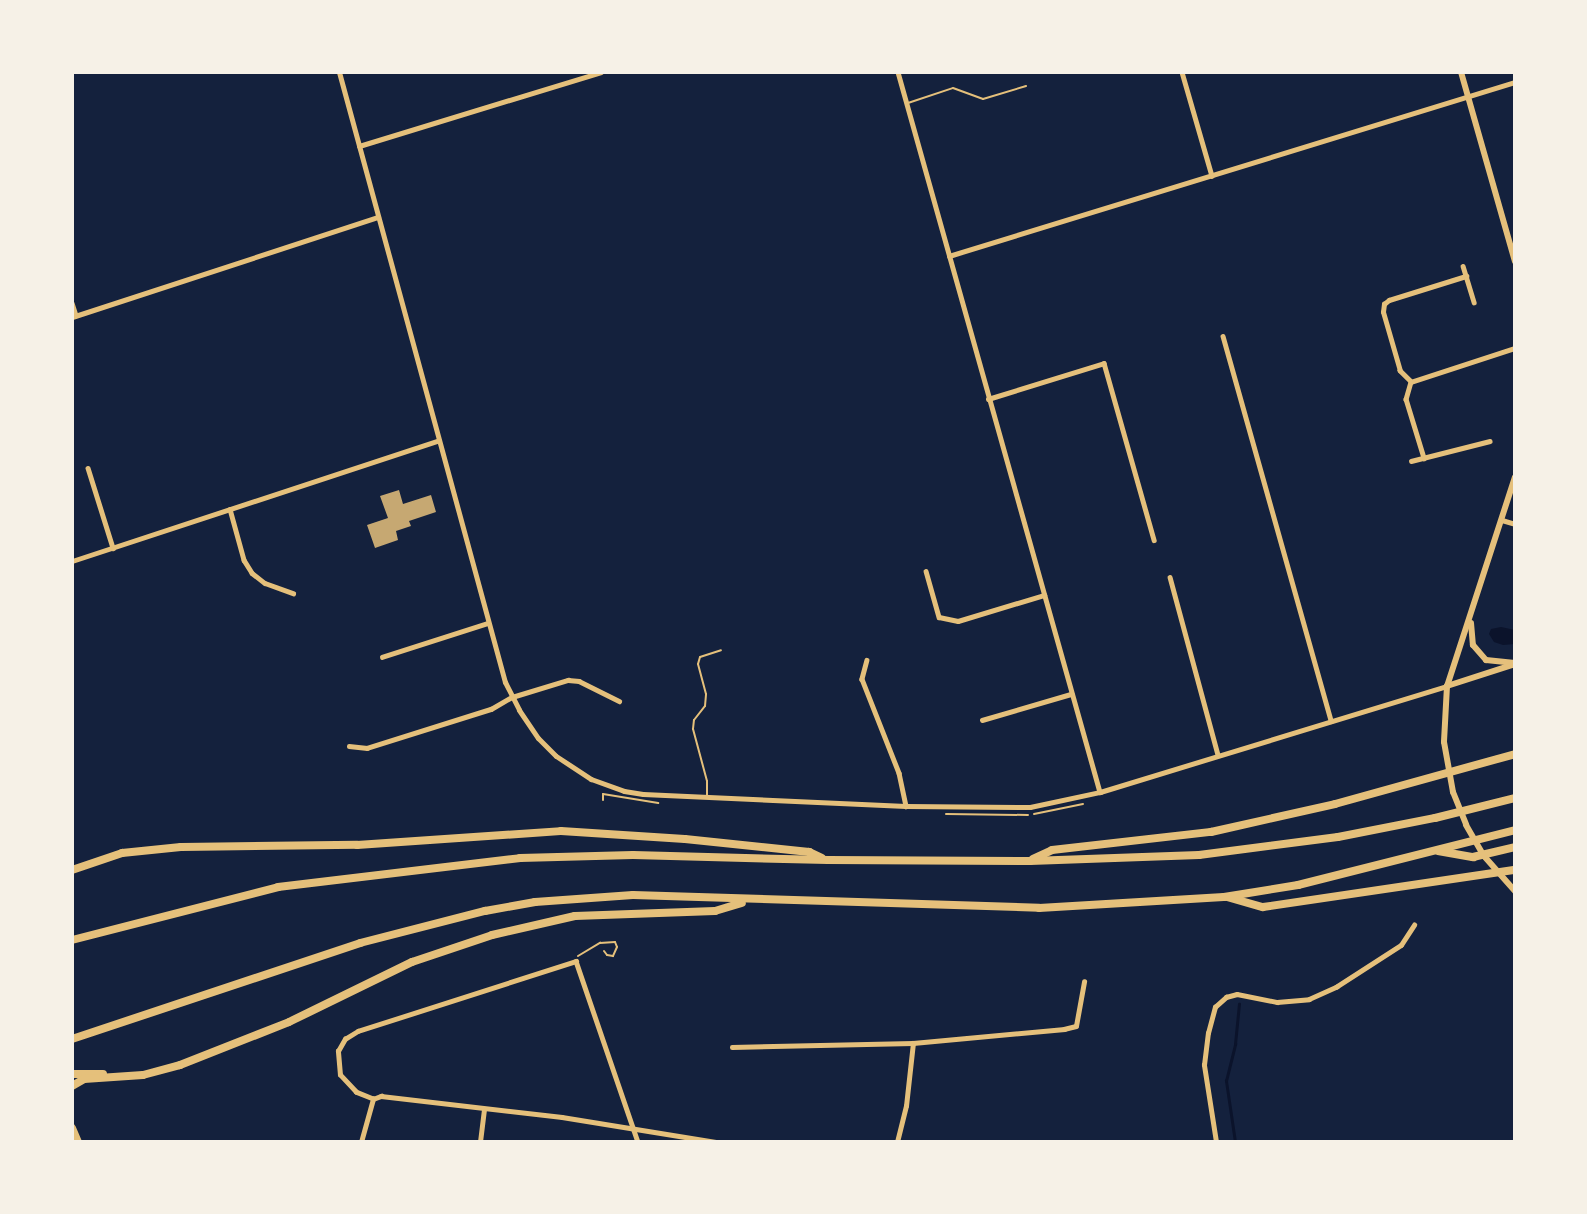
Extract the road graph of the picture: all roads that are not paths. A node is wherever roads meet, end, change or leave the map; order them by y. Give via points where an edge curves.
1 (339, 72) edge
2 (601, 72) edge
3 (898, 72) edge
4 (1182, 72) edge
5 (1461, 72) edge
6 (1515, 82) edge
7 (1026, 86) dead end
8 (1468, 97) junction
9 (907, 104) junction
10 (359, 146) junction
11 (1212, 176) junction
12 (378, 217) junction
13 (1515, 231) edge
14 (1507, 233) junction
15 (950, 256) junction
16 (1515, 261) edge
17 (1463, 266) dead end
18 (1466, 276) junction
19 (1474, 302) dead end
20 (72, 303) edge
21 (74, 316) edge
22 (1223, 336) dead end
23 (1515, 348) edge
24 (1410, 382) junction
25 (988, 399) junction
26 (439, 440) junction
27 (1490, 441) dead end
28 (1424, 458) junction
29 (1411, 461) dead end
30 (89, 468) dead end
31 (1515, 477) edge
32 (230, 509) junction
33 (1502, 520) junction
34 (1515, 524) edge
35 (1154, 540) dead end
36 (113, 548) junction
37 (72, 561) edge
38 (926, 571) dead end
39 (1170, 577) dead end
40 (293, 593) dead end
41 (1044, 595) junction
42 (1471, 618) junction
43 (488, 623) junction
44 (721, 650) dead end
45 (382, 657) dead end
46 (867, 660) dead end
47 (1515, 663) edge
48 (1447, 686) junction
49 (1071, 694) junction
50 (512, 697) junction
51 (619, 701) dead end
52 (982, 720) dead end
53 (1331, 721) junction
54 (349, 746) dead end
55 (1515, 754) edge
56 (1218, 755) junction
57 (1100, 792) junction
58 (708, 797) junction
59 (1515, 797) edge
60 (906, 806) junction
61 (1515, 830) edge
62 (1515, 848) edge
63 (1435, 851) junction
64 (828, 860) junction
65 (1030, 861) junction
66 (72, 870) edge
67 (1515, 870) edge
68 (1515, 891) edge
69 (1224, 897) junction
70 (748, 901) junction
71 (1414, 925) dead end
72 (73, 940) edge
73 (1084, 982) dead end
74 (72, 1039) edge
75 (913, 1043) junction
76 (732, 1047) dead end
77 (72, 1074) edge
78 (112, 1076) junction
79 (72, 1086) edge
80 (373, 1099) junction
81 (484, 1108) junction
82 (72, 1128) edge
83 (634, 1128) junction
84 (78, 1142) edge
85 (361, 1142) edge
86 (480, 1142) edge
87 (639, 1142) edge
88 (717, 1142) edge
89 (897, 1142) edge
90 (1216, 1142) edge

1 - 10 street
2 - 10 street
3 - 9 street
4 - 11 street
5 - 8 main road
6 - 8 street
7 - 9 lane via 983,99 953,88
8 - 11 street
8 - 14 main road
9 - 15 street
10 - 12 street
11 - 15 street
12 - 21 street
12 - 26 street
13 - 14 street
14 - 16 main road
15 - 25 street
17 - 18 street
18 - 19 street
18 - 24 street via 1384,304 1400,370
20 - 21 street
22 - 53 street
23 - 24 street
24 - 28 street via 1406,399
25 - 35 street via 1104,363
25 - 41 street
26 - 32 street
26 - 43 street
27 - 28 street
28 - 29 street
30 - 36 street
31 - 33 main road
32 - 36 street
32 - 40 street via 252,573
33 - 34 street
33 - 42 main road
36 - 37 street
38 - 41 street via 939,617 964,621
39 - 56 street
41 - 49 street
42 - 47 main road via 1473,646 1485,659
42 - 48 main road
43 - 45 street
43 - 50 street
44 - 58 lane via 700,657 698,664 706,694 693,729
46 - 60 street via 862,679 899,773
47 - 48 main road
48 - 53 street
48 - 68 main road via 1444,742 1453,792 1484,856
49 - 52 street
49 - 57 street
50 - 51 street via 568,680
50 - 54 street via 491,709 367,748
50 - 58 street via 528,726 556,756 591,779 624,791
53 - 56 street
55 - 65 highway via 1224,829 1052,850
56 - 57 street
57 - 60 street via 1006,809
58 - 60 street
59 - 65 highway via 1435,818 1271,847 1199,855
61 - 63 highway
62 - 63 highway via 1472,857
63 - 69 highway via 1298,885
64 - 65 highway
64 - 66 highway via 809,852 764,847 561,831 357,845 181,846 122,853
64 - 72 highway via 633,855 520,858 278,887
67 - 69 highway via 1263,907
69 - 70 highway via 1039,908
70 - 74 highway via 633,895 535,902 485,911 360,943
70 - 78 highway via 715,911 575,916 492,935 393,970 289,1022 180,1065 143,1075
71 - 90 street via 1401,944 1336,987 1308,999 1277,1002 1237,994 1215,1007 1205,1065
73 - 75 street via 1076,1026
75 - 76 street
75 - 89 street
77 - 78 highway
78 - 79 highway via 83,1079
80 - 81 street via 381,1096
80 - 83 street via 346,1084 337,1064 345,1040 358,1031 576,961
80 - 85 street
81 - 83 street
81 - 86 street
82 - 84 highway
83 - 87 street
83 - 88 street

